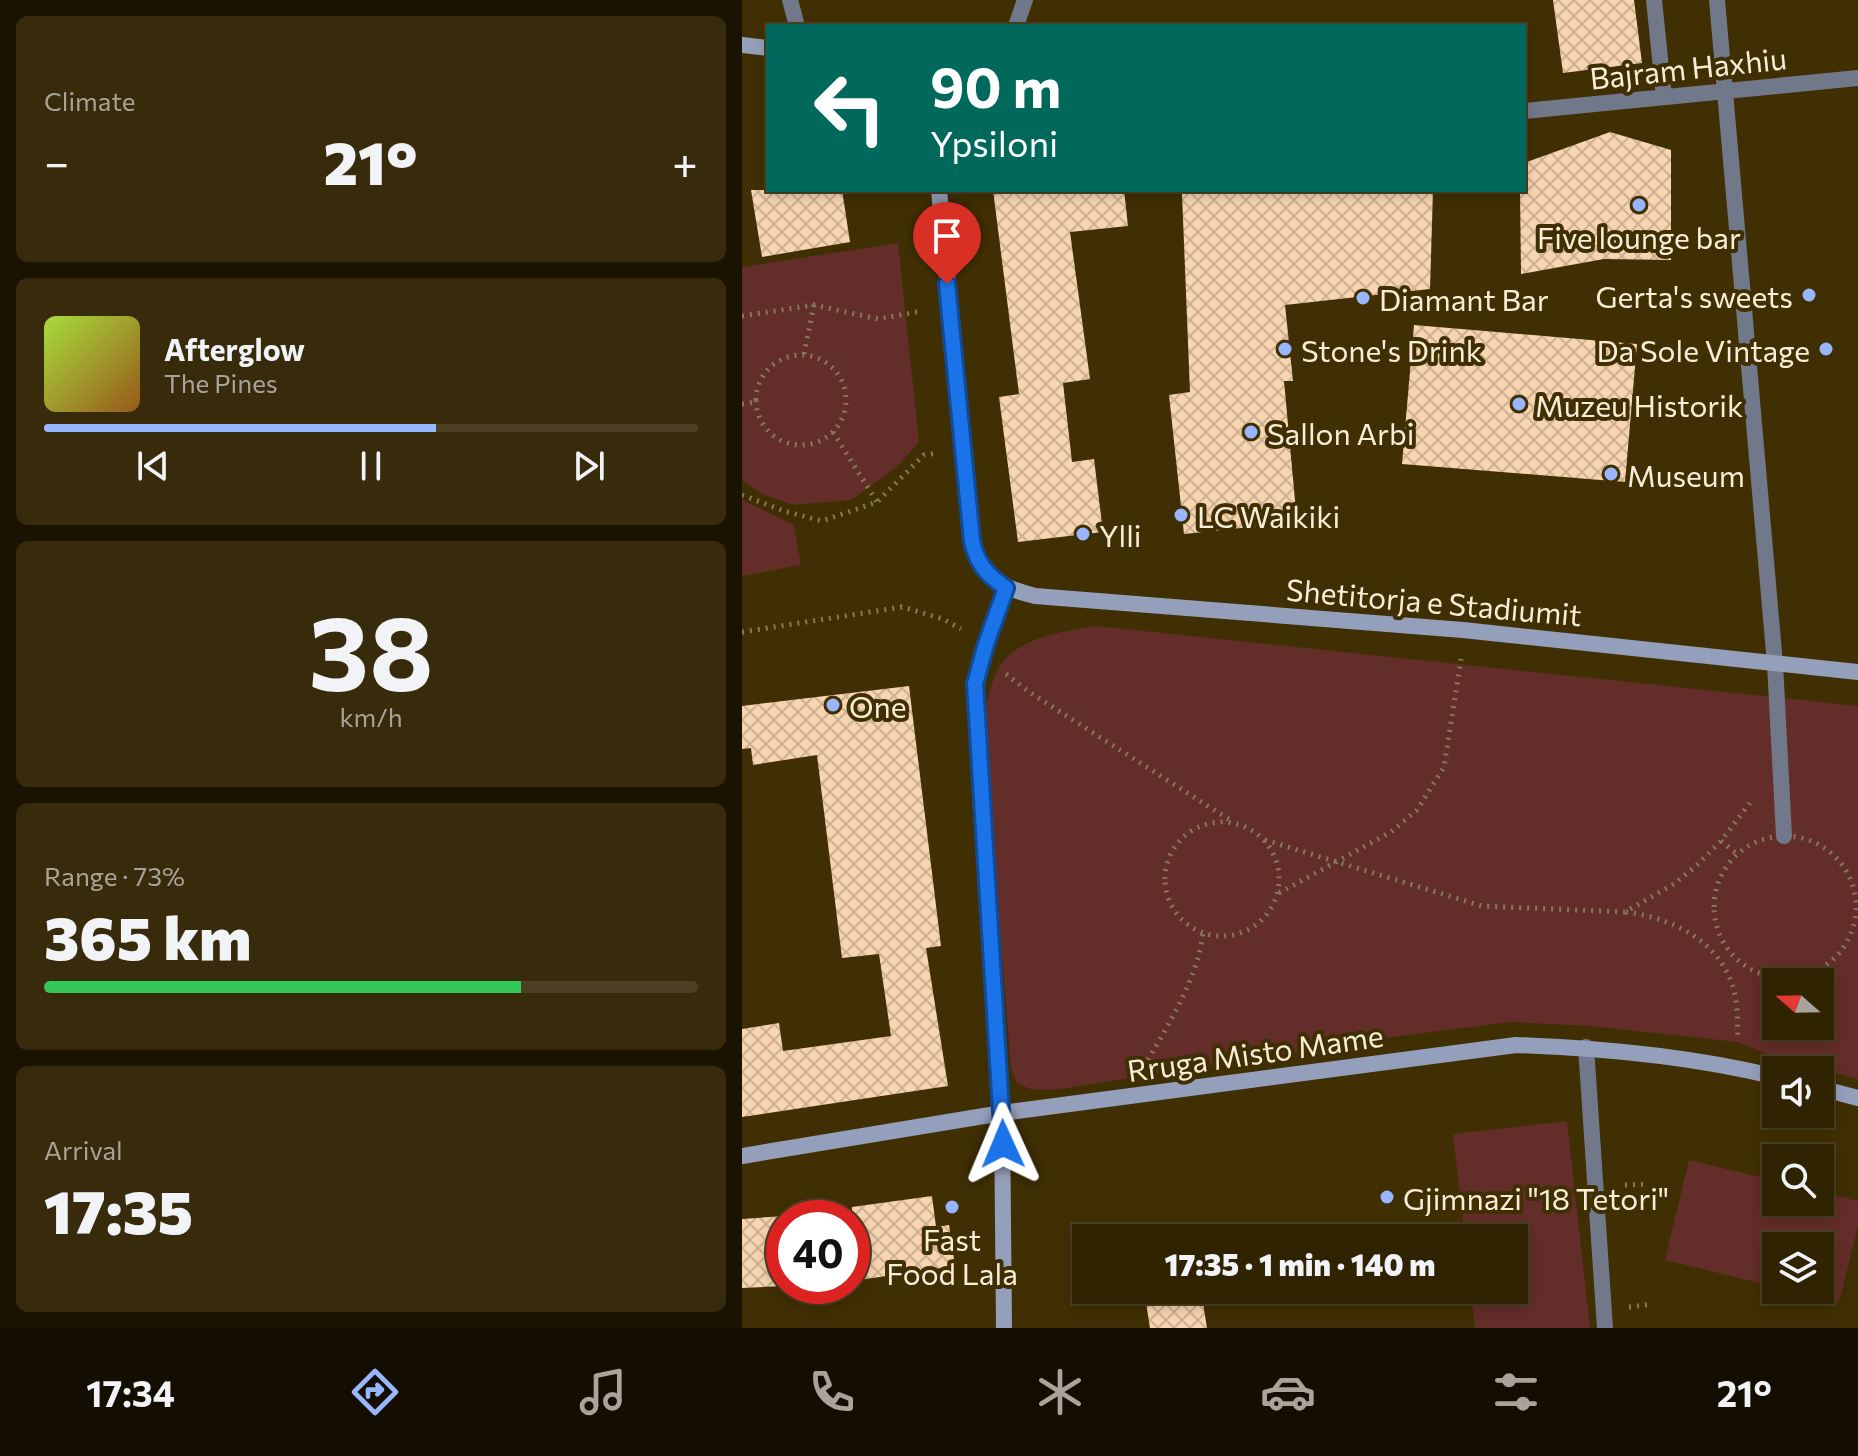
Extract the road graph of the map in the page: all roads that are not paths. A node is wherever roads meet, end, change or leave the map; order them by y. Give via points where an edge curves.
1 (790, 0) edge
2 (1025, 0) edge
3 (1654, 0) edge
4 (1717, 0) edge
5 (796, 24) edge
6 (1017, 24) edge
7 (742, 45) edge
8 (766, 48) edge
9 (1858, 78) edge
10 (1725, 91) junction
11 (1664, 97) junction
12 (1526, 111) edge
13 (939, 192) edge
14 (1006, 588) junction
15 (1775, 664) junction
16 (1858, 672) edge
17 (1784, 836) road end
18 (1586, 1047) junction
19 (1762, 1074) edge
20 (1834, 1092) edge
21 (1858, 1098) edge
22 (1002, 1113) junction
23 (742, 1156) edge
24 (1004, 1328) edge
25 (1605, 1328) edge

1 - 5 street
2 - 6 street
3 - 11 street
4 - 10 street
7 - 8 main road
9 - 10 street, Bajram Haxhiu
10 - 11 street, Bajram Haxhiu
10 - 15 street
11 - 12 street, Bajram Haxhiu
13 - 14 main road via 972,541 988,576
14 - 15 main road, Shetitorja e Stadiumit via 1035,596 1463,630
14 - 22 street via 975,684
15 - 16 main road, Shetitorja e Stadiumit
15 - 17 street
18 - 19 main road, Rruga Misto Mame
18 - 22 main road, Rruga Misto Mame via 1516,1045
18 - 25 street
20 - 21 main road
22 - 23 main road, Rruga Misto Mame
22 - 24 main road

